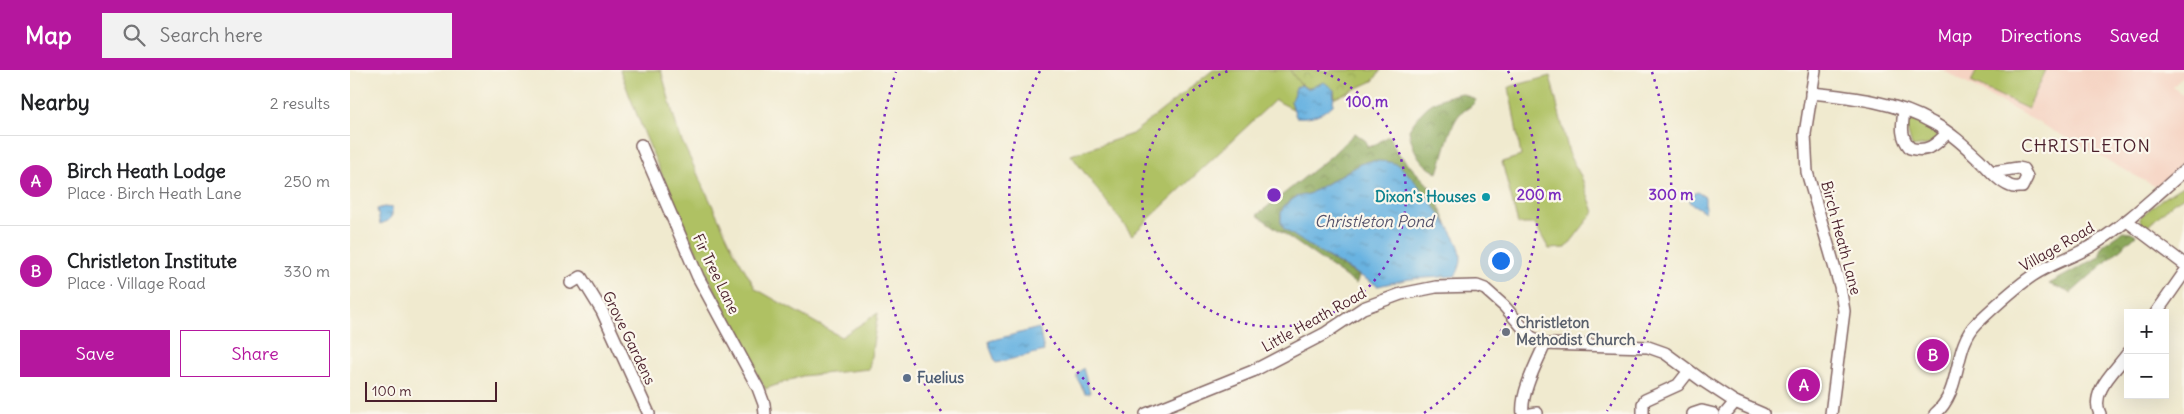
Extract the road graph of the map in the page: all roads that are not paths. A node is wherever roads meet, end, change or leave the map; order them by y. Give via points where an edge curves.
1 (1815, 70) edge
2 (1811, 93) junction
3 (1904, 111) junction
4 (1947, 133) junction
5 (641, 145) dead end
6 (2184, 171) edge
7 (1992, 172) dead end
8 (2127, 221) junction
9 (2184, 264) edge
10 (2184, 273) edge
11 (580, 277) dead end
12 (2159, 309) edge
13 (1545, 344) junction
14 (2127, 354) edge
15 (1689, 371) junction
16 (1736, 402) junction
17 (648, 414) edge
18 (766, 414) edge
19 (1146, 414) edge
20 (1523, 414) edge
21 (1643, 414) edge
22 (1693, 414) edge
23 (1714, 414) edge
24 (1725, 414) edge
25 (1763, 414) edge
26 (1831, 414) edge
27 (1936, 414) edge
28 (2100, 414) edge

1 - 2 street, Birch Heath Lane
2 - 3 street via 1850,97
2 - 26 street, Birch Heath Lane via 1805,134 1807,172 1840,286 1844,311
3 - 4 street via 1933,123
3 - 4 street via 1901,129 1910,148 1926,150
4 - 7 street via 1966,146
5 - 18 street, Fir Tree Lane via 698,277 758,388
6 - 8 street, Village Road
8 - 9 street
8 - 27 street, Village Road via 2091,246 2032,276 1969,332 1953,389
10 - 12 street
11 - 17 street, Grove Gardens via 602,311
13 - 15 street via 1648,347 1665,353
13 - 19 street, Little Heath Road via 1531,337 1485,289 1477,286 1436,287 1401,294 1363,308 1324,334 1253,371
13 - 20 street via 1522,403
14 - 28 street via 2099,392 2096,401
15 - 16 street
15 - 21 street via 1678,385 1645,400
16 - 24 street
16 - 25 street
22 - 23 street via 1702,411

